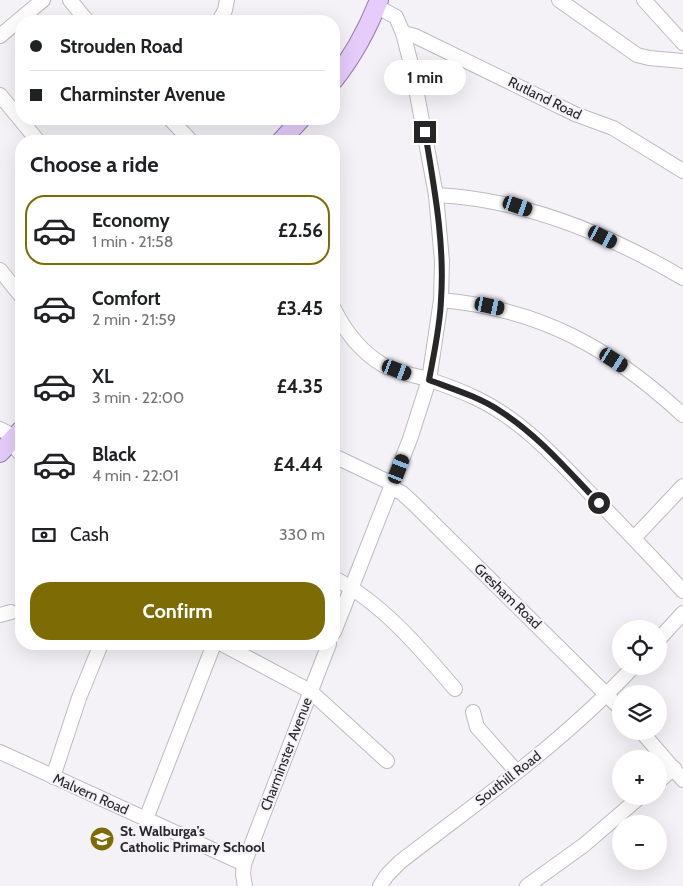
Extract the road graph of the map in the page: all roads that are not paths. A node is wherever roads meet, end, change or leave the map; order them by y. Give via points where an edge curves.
1 (43, 0) edge
2 (70, 0) edge
3 (227, 0) edge
4 (559, 0) edge
5 (644, 0) edge
6 (378, 3) edge
7 (25, 15) edge
8 (82, 15) edge
9 (222, 15) edge
10 (15, 23) edge
11 (403, 34) junction
12 (0, 36) edge
13 (683, 43) edge
14 (683, 61) edge
15 (340, 73) edge
16 (0, 95) edge
17 (15, 113) edge
18 (25, 125) edge
19 (176, 125) edge
20 (296, 125) edge
21 (33, 135) edge
22 (185, 135) edge
23 (286, 135) edge
24 (683, 171) edge
25 (436, 195) junction
26 (0, 270) edge
27 (683, 278) edge
28 (15, 289) edge
29 (441, 300) junction
30 (340, 320) edge
31 (429, 380) junction
32 (683, 415) edge
33 (340, 459) edge
34 (392, 486) junction
35 (683, 486) edge
36 (634, 538) junction
37 (340, 581) edge
38 (351, 587) junction
39 (683, 591) edge
40 (683, 613) edge
41 (340, 616) edge
42 (667, 630) edge
43 (99, 650) edge
44 (212, 650) edge
45 (233, 650) edge
46 (327, 650) edge
47 (626, 675) edge
48 (455, 689) dead end
49 (310, 691) junction
50 (608, 694) junction
51 (612, 699) edge
52 (473, 712) dead end
53 (649, 740) edge
54 (0, 752) edge
55 (387, 761) dead end
56 (674, 768) junction
57 (516, 772) junction
58 (667, 774) edge
59 (53, 777) junction
60 (683, 780) edge
61 (631, 805) edge
62 (146, 818) junction
63 (244, 864) junction
64 (246, 886) edge
65 (380, 886) edge
66 (527, 886) edge

1 - 7 street
2 - 8 street
3 - 9 street
4 - 14 street via 637,55
5 - 13 street
6 - 11 street via 396,17
6 - 15 main road
10 - 12 street
11 - 24 street, Rutland Road via 415,36 575,114 613,128
11 - 25 street
16 - 17 street
18 - 21 street
19 - 22 street
20 - 23 main road
25 - 27 street via 518,206 603,237
25 - 29 street via 442,261
26 - 28 street
29 - 31 street
29 - 32 street via 508,310 588,343 627,368
30 - 31 street via 359,346 383,364
31 - 34 street
31 - 36 street via 500,410 526,430
33 - 34 street, Gresham Road
34 - 38 street
34 - 50 street, Gresham Road
35 - 36 street
36 - 39 street
37 - 38 street
38 - 41 street
38 - 48 street via 420,648
40 - 42 street
43 - 59 street
44 - 62 street
45 - 49 street
46 - 49 street, Charminster Avenue
47 - 50 street, Southill Road
49 - 55 street
49 - 63 street, Charminster Avenue
50 - 51 street, Gresham Road
50 - 57 street, Southill Road via 558,740
52 - 57 street via 476,727
53 - 56 street
54 - 59 street, Malvern Road
56 - 58 street
56 - 60 street
57 - 65 street, Southill Road via 400,862
59 - 62 street, Malvern Road
61 - 66 street via 584,845
62 - 63 street, Malvern Road
63 - 64 street

